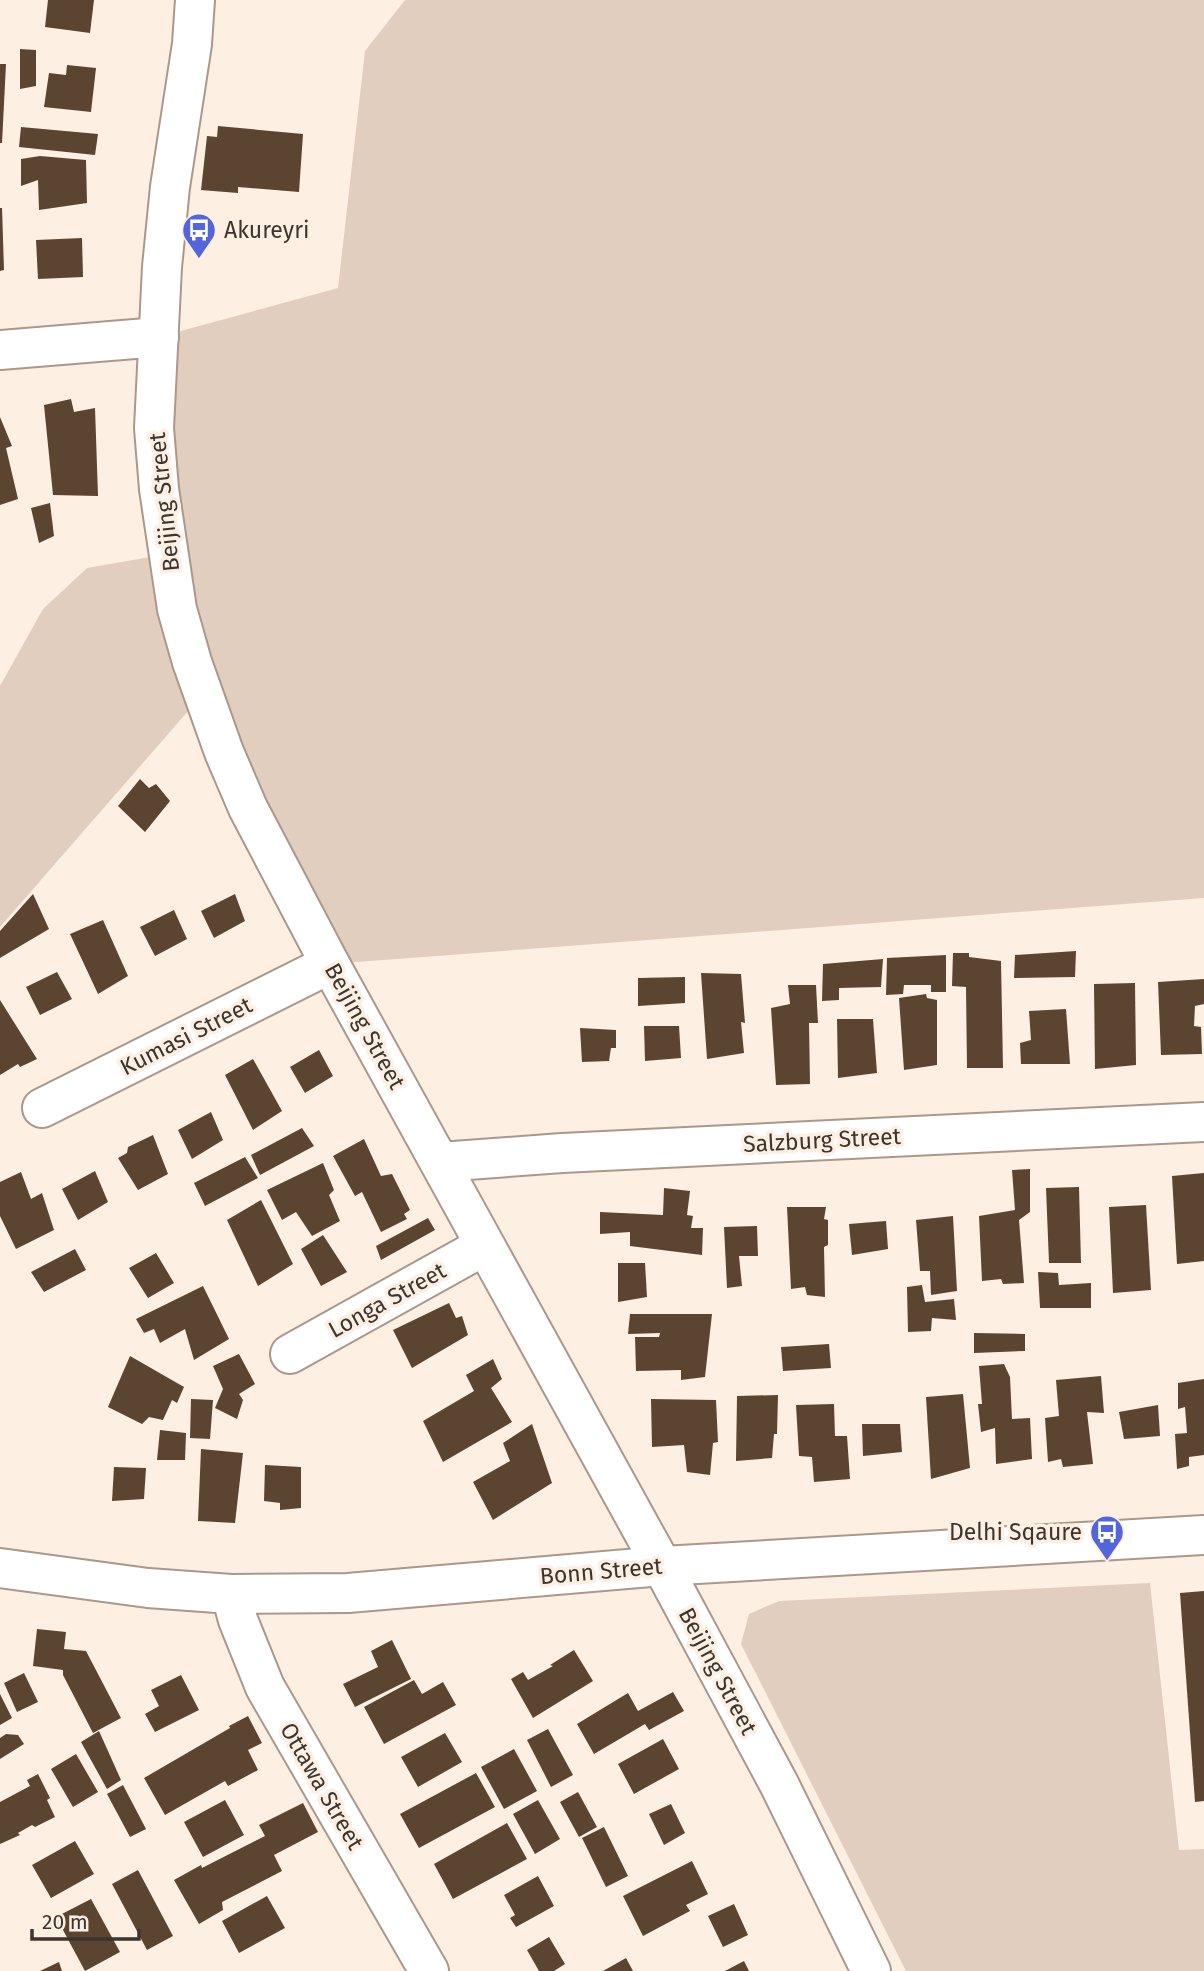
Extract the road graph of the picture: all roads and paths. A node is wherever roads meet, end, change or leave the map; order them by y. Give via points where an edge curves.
1 (195, 0) edge
2 (159, 337) junction
3 (0, 350) edge
4 (330, 964) junction
5 (42, 1108) dead end
6 (1204, 1122) edge
7 (440, 1162) junction
8 (484, 1246) junction
9 (290, 1354) dead end
10 (1204, 1535) edge
11 (662, 1566) junction
12 (0, 1568) edge
13 (231, 1594) junction
14 (429, 1971) edge
15 (871, 1971) edge

1 - 2 street, Beijing Street via 170,187
2 - 3 street
2 - 4 street, Beijing Street via 154,428 177,609 192,662 248,808
4 - 5 street, Kumasi Street
4 - 7 street, Beijing Street
6 - 7 street, Salzburg Street
7 - 8 street, Beijing Street
8 - 9 street, Longa Street
8 - 11 street, Beijing Street
10 - 11 street, Bonn Street
11 - 13 street, Bonn Street via 348,1593
11 - 15 street, Beijing Street via 779,1784
12 - 13 street, Bonn Street
13 - 14 street, Ottawa Street via 271,1698

